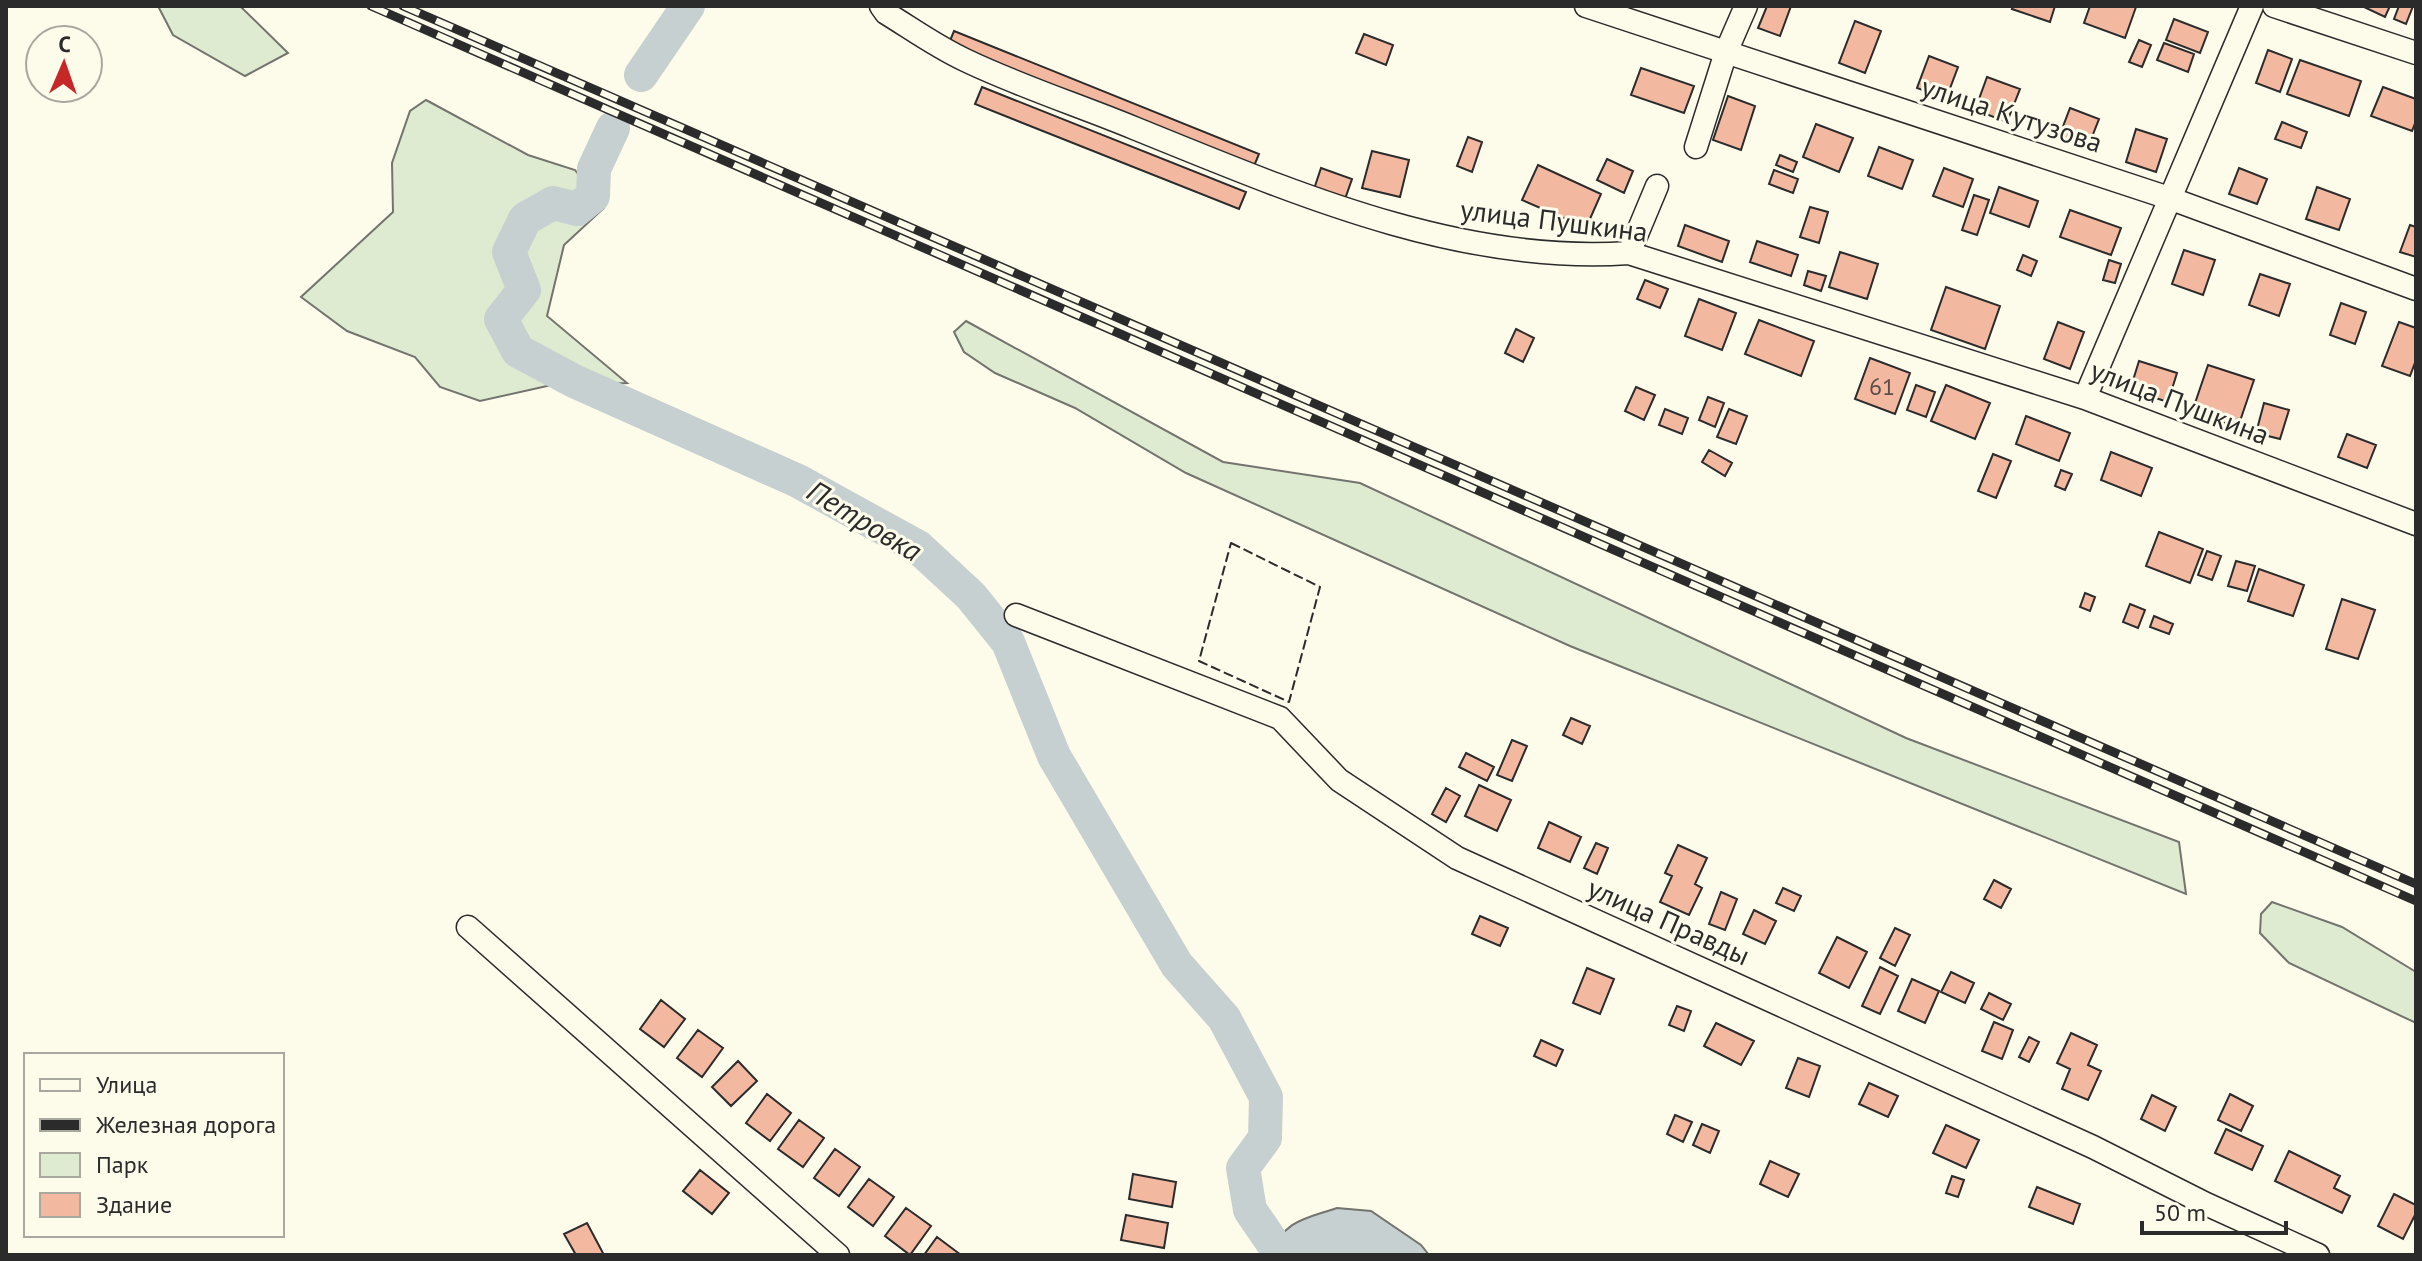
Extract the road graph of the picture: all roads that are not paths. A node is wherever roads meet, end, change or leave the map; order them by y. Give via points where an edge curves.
1 (881, 6) edge
2 (1586, 6) edge
3 (1746, 6) edge
4 (2252, 6) edge
5 (2274, 6) edge
6 (1726, 52) junction
7 (2416, 53) edge
8 (1696, 147) dead end
9 (1657, 186) dead end
10 (2169, 198) junction
11 (1629, 253) junction
12 (2416, 289) edge
13 (2085, 398) junction
14 (2416, 524) edge
15 (1016, 615) dead end
16 (468, 927) dead end
17 (838, 1255) edge
18 (2318, 1255) edge

1 - 11 street, улица Пушкина via 966,60 1232,167 1368,215 1434,235 1525,251
2 - 6 street, улица Кутузова
3 - 6 street
4 - 10 street
5 - 7 street
6 - 8 street
6 - 10 street, улица Кутузова
9 - 11 street
10 - 12 street, улица Кутузова
10 - 13 street
11 - 13 street, улица Пушкина
13 - 14 street, улица Пушкина
15 - 18 street, улица Правды via 1280,718 1339,780 1457,858
16 - 17 street

